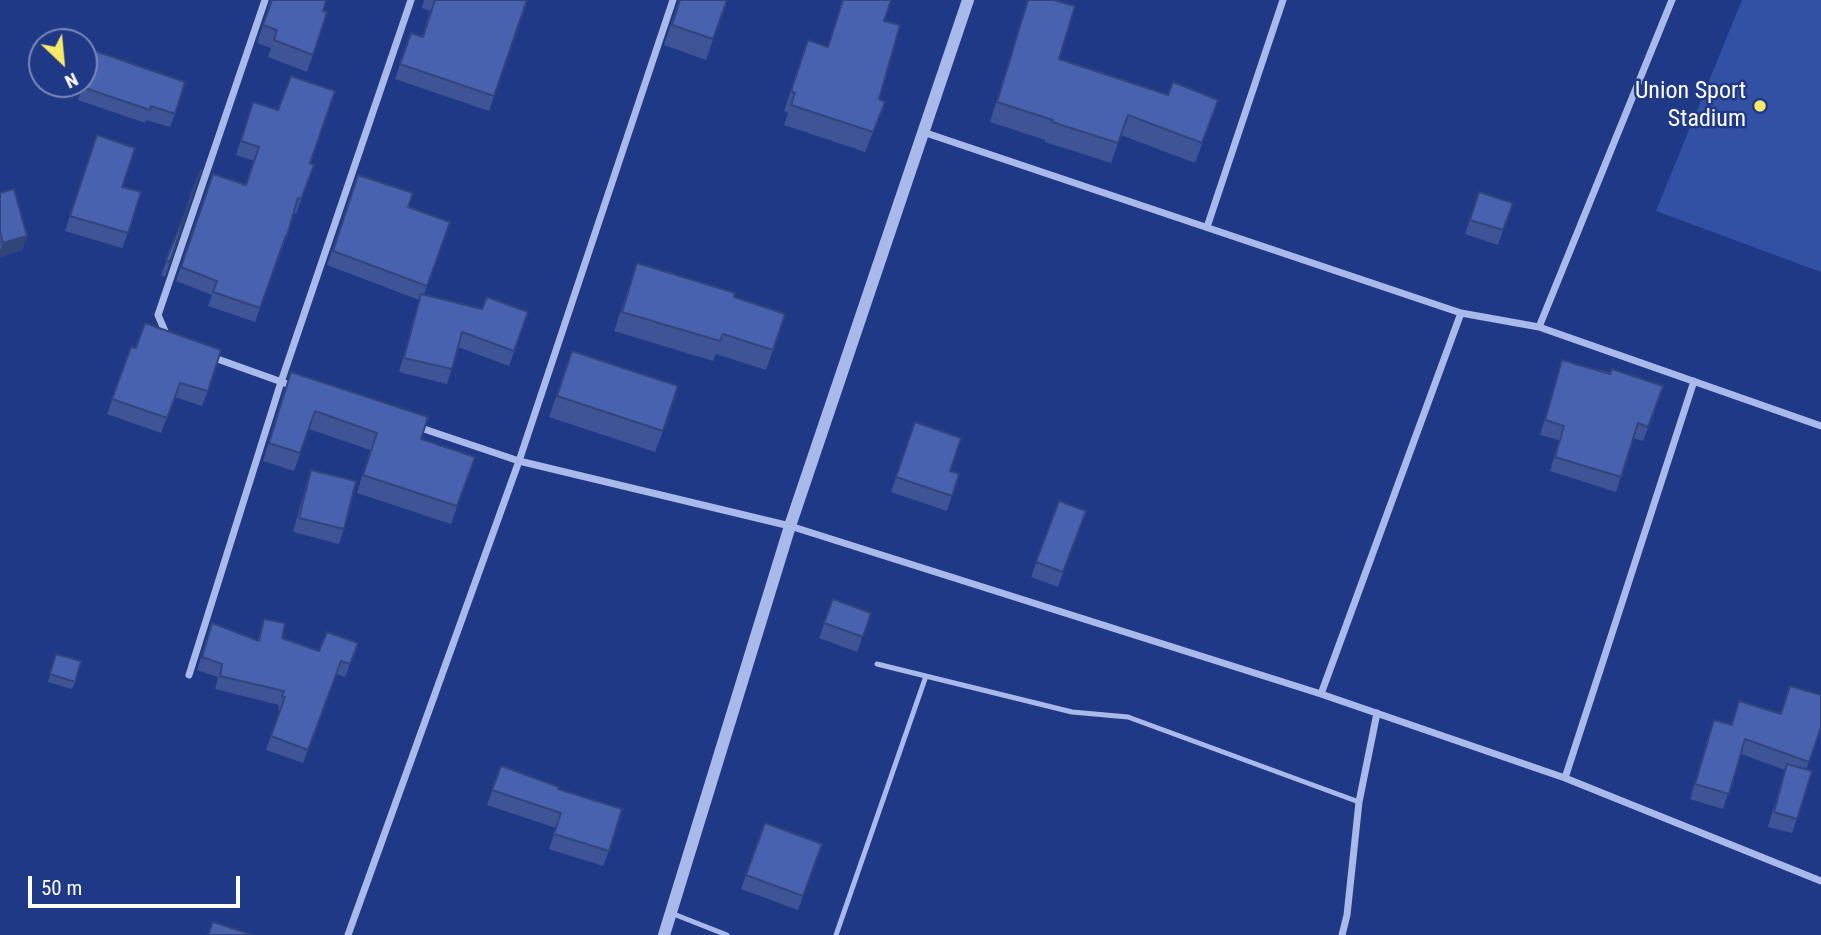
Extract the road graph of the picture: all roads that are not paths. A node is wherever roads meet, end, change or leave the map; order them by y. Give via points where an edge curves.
1 (265, 0) edge
2 (411, 0) edge
3 (673, 0) edge
4 (968, 0) edge
5 (1283, 0) edge
6 (1672, 0) edge
7 (923, 132) junction
8 (1207, 227) junction
9 (1461, 313) junction
10 (1539, 327) junction
11 (172, 340) edge
12 (204, 354) edge
13 (1694, 381) junction
14 (281, 382) junction
15 (307, 391) edge
16 (413, 426) edge
17 (1821, 426) edge
18 (519, 461) junction
19 (790, 526) junction
20 (877, 664) dead end
21 (189, 675) dead end
22 (926, 676) junction
23 (1321, 694) junction
24 (1377, 713) junction
25 (1565, 778) junction
26 (1359, 802) junction
27 (1821, 881) edge
28 (671, 913) junction
29 (348, 935) edge
30 (664, 935) edge
31 (727, 935) edge
32 (836, 935) edge
33 (1342, 935) edge

1 - 11 street via 158,315
2 - 14 street
3 - 18 street
4 - 7 street
5 - 8 street
6 - 10 street
7 - 8 street
7 - 19 street
8 - 9 street
9 - 10 street
9 - 23 street
10 - 13 street
12 - 14 street
13 - 17 street
13 - 25 street
14 - 15 street
14 - 21 street
16 - 18 street
18 - 19 street
18 - 29 street
19 - 23 street
19 - 28 street
20 - 22 lane
22 - 26 lane via 1072,712 1128,718
22 - 32 lane
23 - 24 street
24 - 25 street
24 - 26 street
25 - 27 street
26 - 33 street
28 - 30 street
28 - 31 lane

